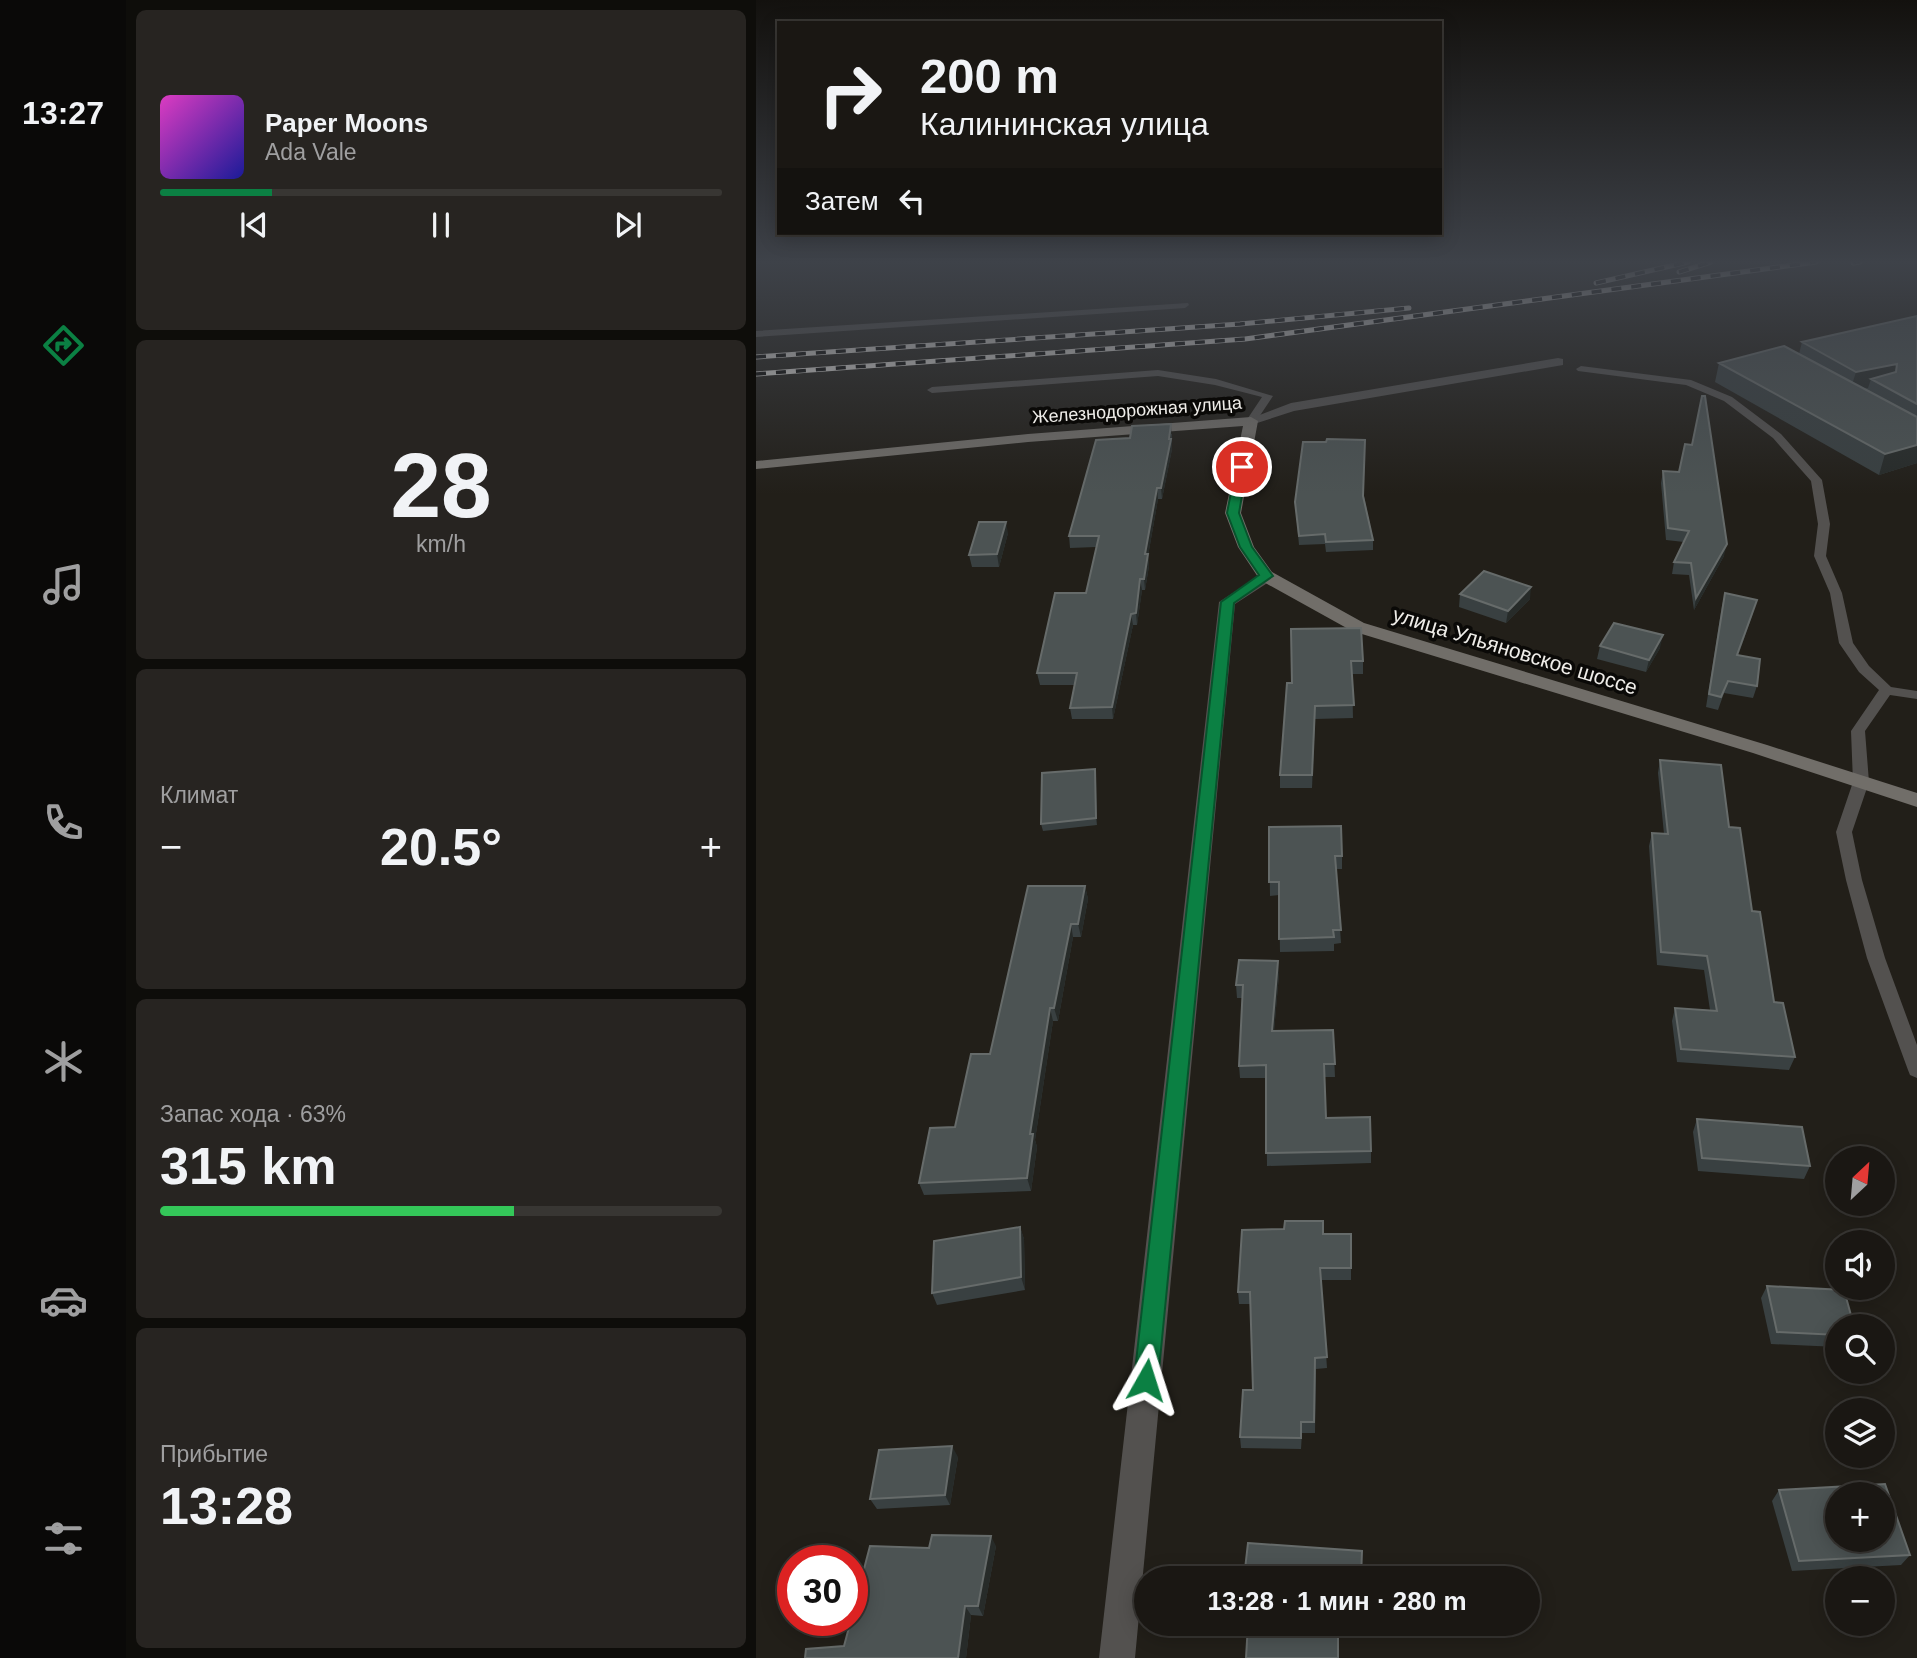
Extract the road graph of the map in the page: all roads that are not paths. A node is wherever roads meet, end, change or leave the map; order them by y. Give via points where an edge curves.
1 (1558, 362) dead end
2 (1581, 369) dead end
3 (932, 390) dead end
4 (1251, 421) junction
5 (756, 465) edge
6 (1266, 576) junction
7 (1887, 691) junction
8 (1917, 695) edge
9 (1861, 782) junction
10 (1917, 800) edge
11 (1917, 1070) edge
12 (1117, 1658) edge

1 - 4 street, Железнодорожная улица via 1291,407
2 - 7 lane via 1688,382 1728,399 1777,436 1816,480 1824,524 1820,556 1836,593 1846,643
3 - 4 lane via 1158,373 1268,396
4 - 5 street, Железнодорожная улица
4 - 6 street, улица Ульяновское шоссе via 1233,513 1246,547
6 - 9 street, улица Ульяновское шоссе via 1358,627
6 - 12 street via 1227,602
7 - 8 lane
7 - 9 lane via 1858,731
9 - 10 street, улица Ульяновское шоссе
9 - 11 lane via 1844,832 1876,958

